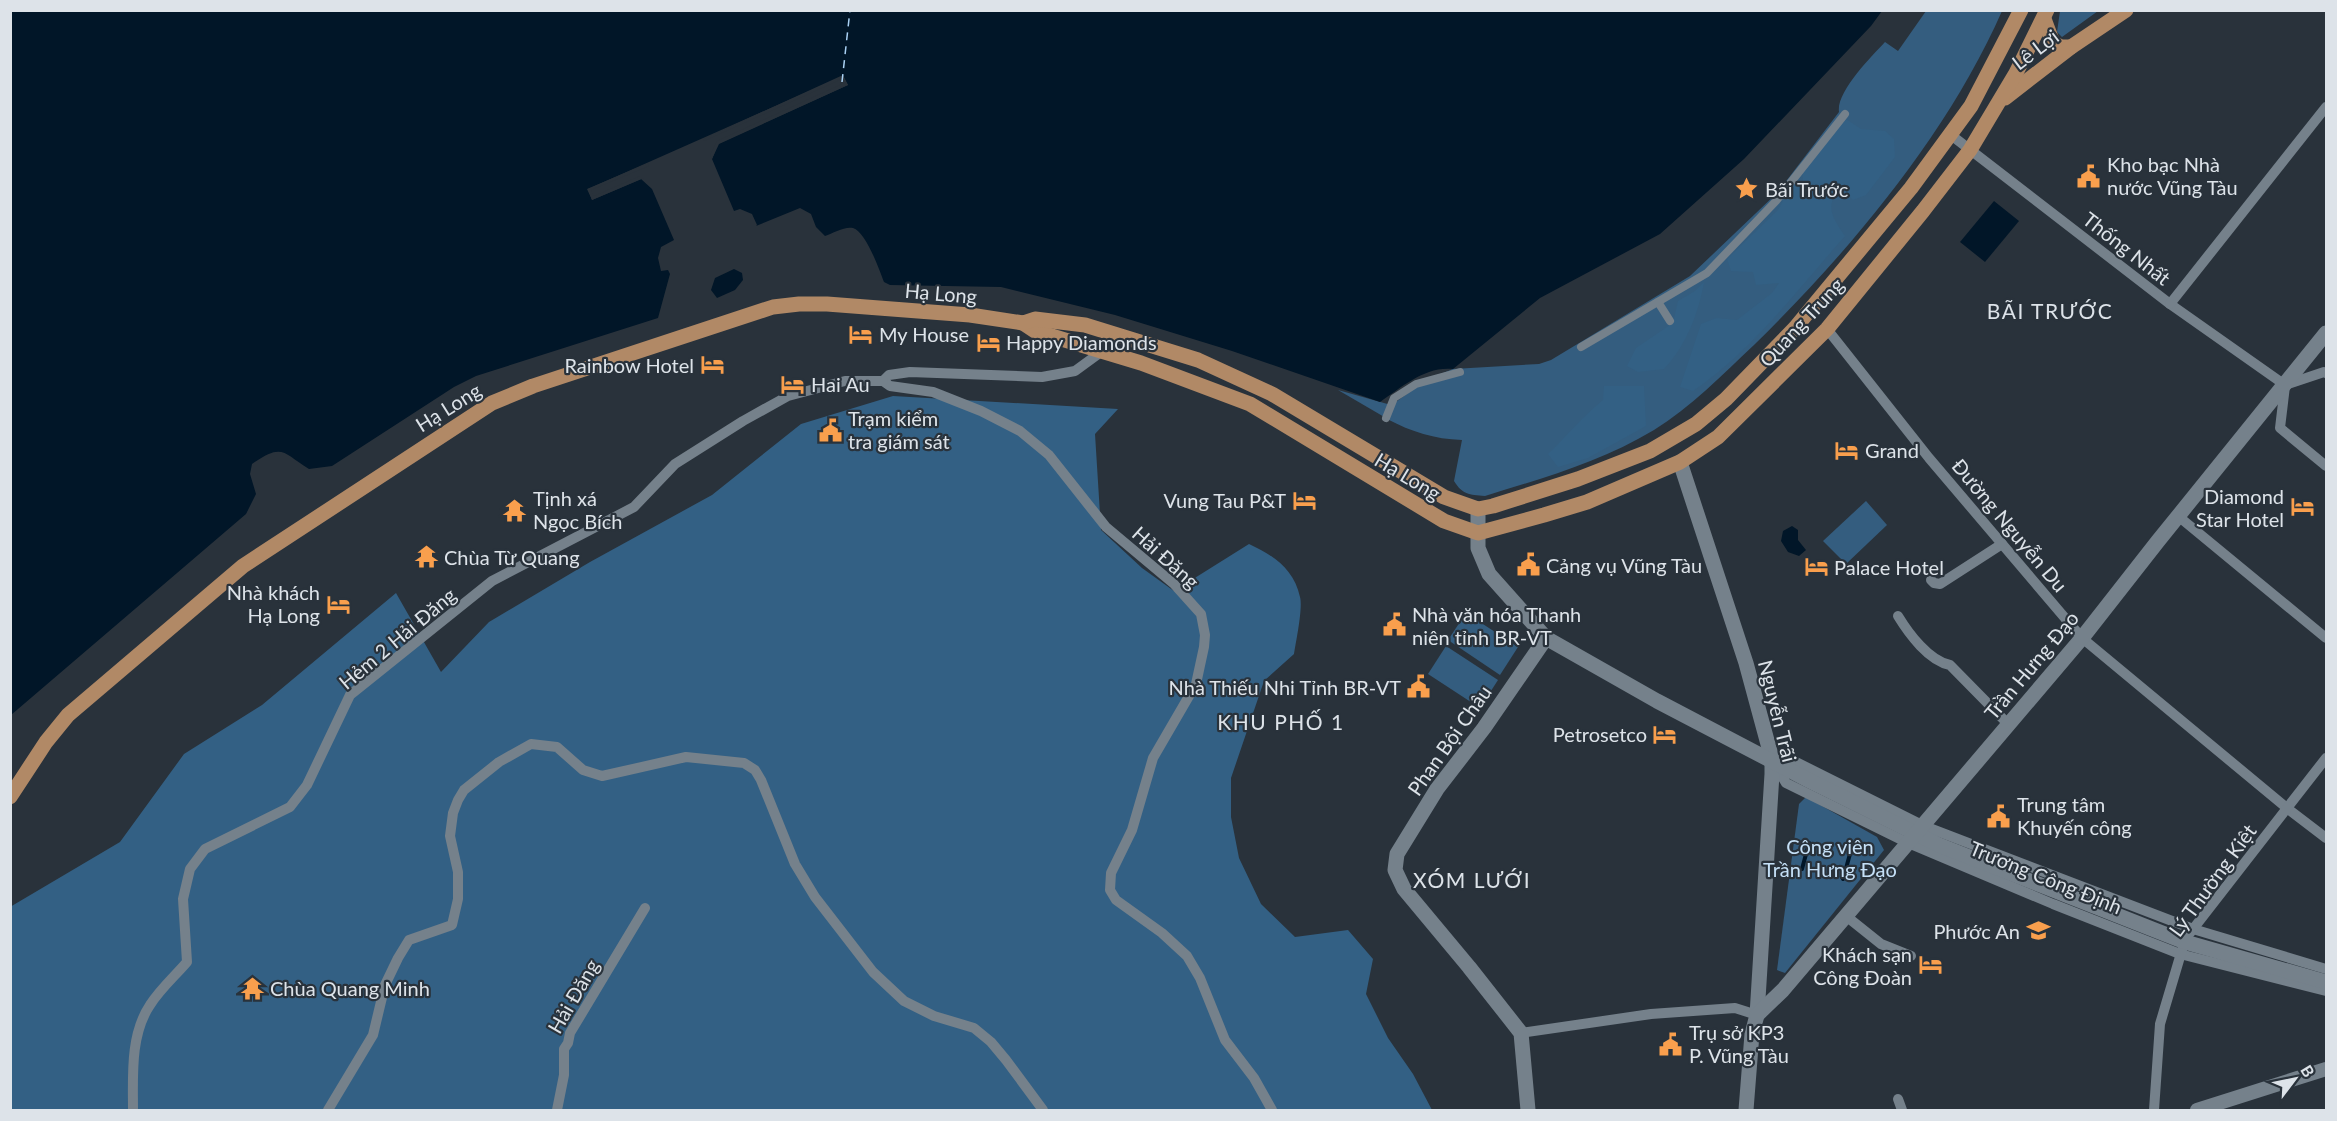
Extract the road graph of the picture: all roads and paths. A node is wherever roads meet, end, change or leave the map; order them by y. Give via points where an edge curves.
1 (2021, 10) edge
2 (2126, 10) edge
3 (2045, 15) edge
4 (2071, 47) junction
5 (1999, 102) junction
6 (2326, 106) edge
7 (1845, 114) dead end
8 (1951, 135) junction
9 (1970, 150) junction
10 (1658, 302) junction
11 (2170, 304) junction
12 (1670, 321) dead end
13 (1023, 323) junction
14 (1827, 329) junction
15 (1108, 332) junction
16 (2326, 333) edge
17 (1581, 347) dead end
18 (1101, 352) junction
19 (1460, 372) dead end
20 (2326, 373) edge
21 (883, 381) junction
22 (2285, 385) junction
23 (1256, 387) junction
24 (1250, 404) junction
25 (1386, 418) dead end
26 (1680, 462) junction
27 (2326, 466) edge
28 (1478, 509) junction
29 (2178, 516) junction
30 (1478, 533) junction
31 (2002, 544) junction
32 (1931, 580) dead end
33 (1898, 616) dead end
34 (1546, 638) junction
35 (2082, 638) junction
36 (2326, 638) edge
37 (2009, 725) junction
38 (2326, 758) edge
39 (1772, 759) junction
40 (10, 798) edge
41 (2288, 809) junction
42 (1916, 834) junction
43 (2326, 838) edge
44 (645, 908) dead end
45 (1846, 916) junction
46 (2186, 942) junction
47 (1911, 956) dead end
48 (2326, 969) edge
49 (2293, 972) junction
50 (2326, 982) edge
51 (2326, 991) edge
52 (1757, 1015) junction
53 (1521, 1033) junction
54 (2326, 1069) edge
55 (1898, 1099) dead end
56 (133, 1110) edge
57 (328, 1110) edge
58 (557, 1110) edge
59 (1043, 1110) edge
60 (1272, 1110) edge
61 (1528, 1110) edge
62 (1746, 1110) edge
63 (1902, 1110) edge
64 (2154, 1110) edge
65 (2197, 1110) edge

1 - 8 main road, Quang Trung
2 - 4 main road, Lê Lợi
3 - 4 main road via 2053,43
3 - 5 main road, Quang Trung
4 - 5 main road, Lê Lợi
5 - 9 main road, Quang Trung
6 - 11 street
7 - 10 street via 1776,201 1707,273
8 - 9 street, Thống Nhất
8 - 28 main road, Quang Trung via 1795,328 1696,424 1617,465
9 - 11 street, Thống Nhất
9 - 14 main road, Quang Trung
10 - 12 street
10 - 17 street
11 - 22 street, Thống Nhất
13 - 15 main road, Hạ Long via 1046,320
13 - 18 main road, Hạ Long via 1035,331
13 - 40 main road, Hạ Long via 866,306 773,307 510,394 456,425 243,566 68,715
14 - 26 main road, Quang Trung via 1732,423
14 - 31 street, Đường Nguyễn Du
15 - 18 main road
15 - 23 main road, Hạ Long via 1198,360
16 - 22 main road, Trần Hưng Đạo
18 - 21 street via 1074,371 1042,377 910,372 889,375
18 - 24 main road, Hạ Long
19 - 25 street via 1416,384 1394,398
20 - 22 street
21 - 56 street, Hẻm 2 Hải Đăng via 845,381 788,396 742,421 675,464 634,507 492,581 351,695 307,784 290,807 205,849 190,869 183,899 187,962 149,1006 138,1036
21 - 60 street, Hải Đăng via 890,386 933,392 1020,431 1049,455 1106,527 1174,584 1201,614 1205,635 1196,684 1153,758 1132,830 1111,873 1110,890 1116,900 1187,956 1225,1040
22 - 27 street via 2280,428
22 - 29 main road, Trần Hưng Đạo
23 - 24 main road
23 - 28 main road, Hạ Long via 1444,498
24 - 30 main road, Hạ Long via 1422,510
26 - 30 main road, Quang Trung via 1587,502
26 - 39 main road, Nguyễn Trãi via 1746,663
28 - 30 main road, Trương Công Định
29 - 35 main road, Trần Hưng Đạo
29 - 36 street
30 - 34 main road, Trương Công Định via 1478,548 1489,574
31 - 32 street via 1940,584
31 - 35 street, Đường Nguyễn Du
33 - 37 street via 1918,642 1940,663 1950,665
34 - 39 main road, Trương Công Định
34 - 53 main road, Phan Bội Châu via 1437,789 1397,854 1395,870 1404,890
35 - 37 main road, Trần Hưng Đạo
35 - 41 street, Đường Nguyễn Du
37 - 42 main road, Trần Hưng Đạo
38 - 41 street, Lý Thường Kiệt
39 - 42 main road, Trương Công Định
39 - 52 main road, Nguyễn Trãi
41 - 43 street, Đường Nguyễn Du
41 - 46 street, Lý Thường Kiệt
42 - 45 main road, Trần Hưng Đạo
42 - 46 main road, Trương Công Định
44 - 58 street, Hải Đăng via 570,1033 564,1049
45 - 47 street via 1881,944
45 - 52 main road, Trần Hưng Đạo
46 - 49 main road, Trương Công Định
46 - 64 street, Lý Thường Kiệt via 2160,1024
48 - 49 street, Trương Công Định
49 - 50 main road, Trương Công Định
49 - 51 street, Trương Công Định
52 - 53 street via 1735,1008 1651,1014
52 - 62 main road, Nguyễn Trãi
53 - 61 main road
54 - 65 street
55 - 63 street
57 - 59 street via 373,1035 385,985 409,940 452,925 458,899 458,872 450,836 458,800 464,790 499,762 531,744 557,747 583,770 602,776 686,756 732,760 750,766 761,780 795,864 815,897 873,972 904,1000 934,1016 974,1028 991,1042

